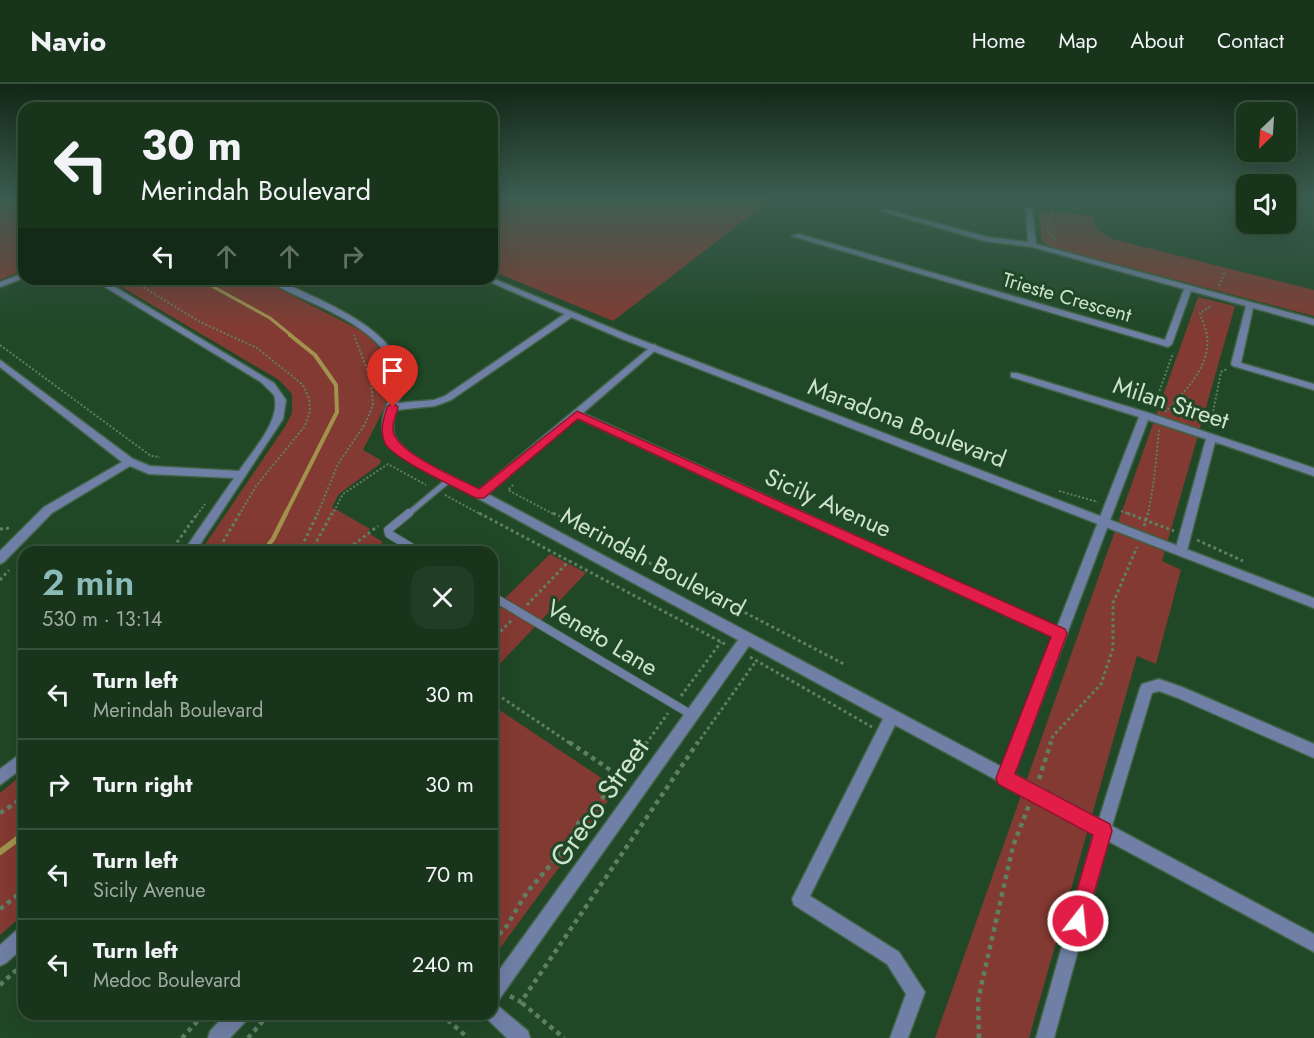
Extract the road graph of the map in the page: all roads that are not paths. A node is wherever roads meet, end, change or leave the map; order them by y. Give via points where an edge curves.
1 (815, 242) edge
2 (1006, 242) edge
3 (1032, 242) edge
4 (1032, 245) junction
5 (18, 278) edge
6 (498, 284) edge
7 (0, 285) edge
8 (106, 285) edge
9 (282, 285) edge
10 (1188, 288) junction
11 (1250, 305) junction
12 (569, 315) junction
13 (1314, 322) edge
14 (654, 347) junction
15 (0, 363) edge
16 (1014, 375) dead end
17 (1314, 387) edge
18 (393, 407) junction
19 (577, 414) junction
20 (1145, 415) junction
21 (1211, 438) junction
22 (129, 462) junction
23 (1314, 472) edge
24 (241, 475) junction
25 (450, 479) junction
26 (480, 495) junction
27 (1102, 521) junction
28 (193, 546) edge
29 (409, 546) edge
30 (5, 547) edge
31 (1180, 551) junction
32 (0, 559) edge
33 (498, 599) edge
34 (1314, 603) edge
35 (1059, 634) junction
36 (742, 644) junction
37 (692, 715) junction
38 (892, 716) junction
39 (1314, 751) edge
40 (18, 763) edge
41 (0, 778) edge
42 (1005, 778) junction
43 (1103, 831) junction
44 (18, 940) edge
45 (1314, 943) edge
46 (0, 957) edge
47 (498, 987) edge
48 (498, 1017) edge
49 (234, 1020) edge
50 (217, 1038) edge
51 (521, 1038) edge
52 (899, 1038) edge
53 (1046, 1038) edge

1 - 10 street, Trieste Crescent via 1168,344
2 - 4 street
3 - 4 street
4 - 10 street
5 - 7 street
6 - 12 street, Maradona Boulevard
8 - 24 street via 264,380 280,394 281,414
9 - 18 street, Merindah Boulevard via 348,319 382,343 397,367 398,392
10 - 11 street
11 - 13 street
11 - 17 street via 1236,364
12 - 14 street, Maradona Boulevard
12 - 18 street via 448,398
14 - 19 street
14 - 27 street, Maradona Boulevard
15 - 22 street
16 - 20 street, Milan Street
18 - 25 street, Merindah Boulevard via 387,429 390,442
19 - 26 street
19 - 35 street, Sicily Avenue
20 - 21 street, Milan Street
20 - 27 street
21 - 23 street, Milan Street
21 - 31 street
22 - 24 street via 149,470
22 - 30 street via 56,503
24 - 28 street
25 - 26 street, Merindah Boulevard
25 - 29 lane via 390,528 390,534
26 - 36 street, Merindah Boulevard
27 - 31 street, Maradona Boulevard
27 - 35 street
30 - 32 street
31 - 34 street, Maradona Boulevard
33 - 37 lane, Veneto Lane
35 - 42 street
36 - 37 street, Greco Street
36 - 38 street, Merindah Boulevard
37 - 47 street, Greco Street
38 - 42 street, Merindah Boulevard
38 - 52 street via 800,899 893,958 899,966 916,992
39 - 43 street via 1182,693 1159,685 1147,688
40 - 41 street
42 - 43 street, Merindah Boulevard
43 - 45 street, Merindah Boulevard
43 - 53 street
44 - 46 street
48 - 51 street
49 - 50 street

